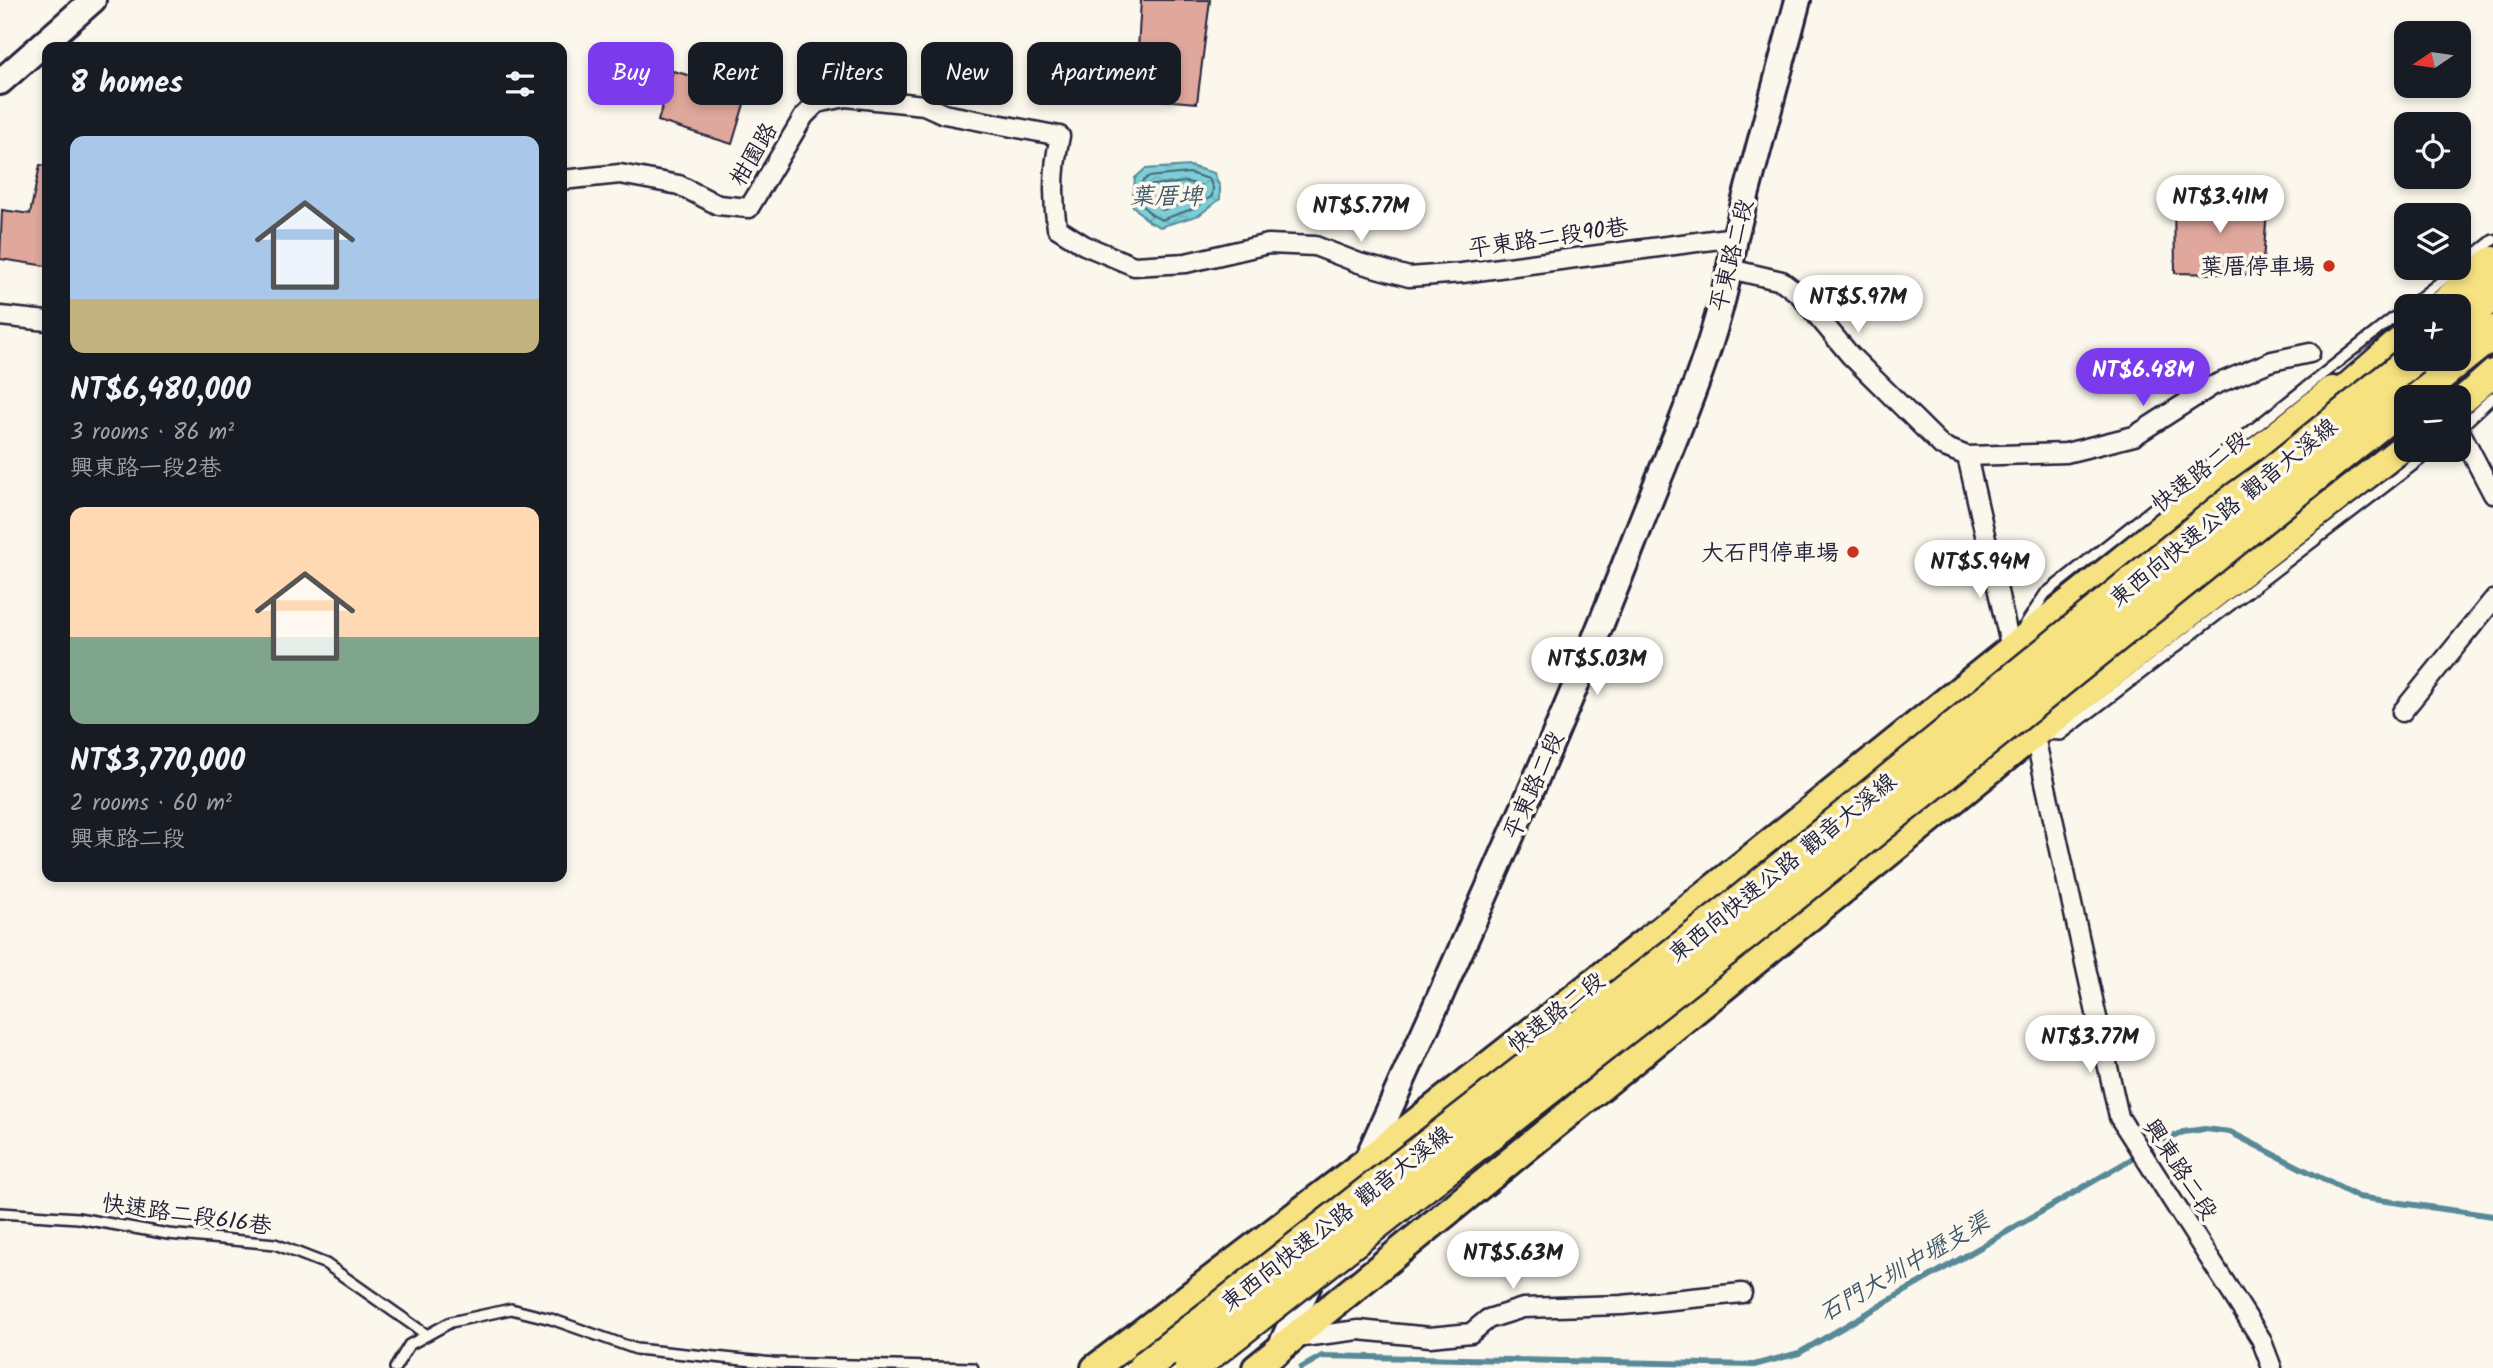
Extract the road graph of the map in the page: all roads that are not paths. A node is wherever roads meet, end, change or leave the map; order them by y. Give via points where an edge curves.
1 (93, 0) edge
2 (1798, 0) edge
3 (45, 42) edge
4 (42, 45) edge
5 (0, 82) edge
6 (1060, 136) joint
7 (567, 179) edge
8 (1735, 237) junction
9 (2493, 240) edge
10 (2471, 257) edge
11 (2493, 263) edge
12 (1730, 269) junction
13 (2442, 280) edge
14 (2493, 293) edge
15 (2424, 294) edge
16 (2453, 294) edge
17 (2458, 294) edge
18 (2471, 311) edge
19 (0, 316) edge
20 (2394, 318) edge
21 (42, 320) edge
22 (2493, 332) edge
23 (2394, 341) edge
24 (2394, 350) edge
25 (2311, 354) dead end
26 (2493, 359) edge
27 (2400, 371) edge
28 (2493, 373) edge
29 (2427, 385) edge
30 (2455, 385) edge
31 (2471, 392) edge
32 (2493, 397) edge
33 (2394, 410) edge
34 (2471, 418) edge
35 (2394, 424) edge
36 (2471, 452) edge
37 (2394, 454) edge
38 (1967, 456) junction
39 (2417, 462) edge
40 (2280, 485) junction
41 (2493, 494) edge
42 (2493, 600) edge
43 (2010, 648) junction
44 (2402, 712) dead end
45 (2035, 734) junction
46 (1366, 1163) junction
47 (0, 1213) edge
48 (1742, 1293) dead end
49 (427, 1335) junction
50 (1281, 1353) edge
51 (395, 1368) edge
52 (973, 1368) edge
53 (1095, 1368) edge
54 (1144, 1368) edge
55 (1191, 1368) edge
56 (1256, 1368) edge
57 (2272, 1368) edge

1 - 3 street
2 - 8 street, 平東路二段
4 - 5 street
6 - 7 street, 柑園路 via 944,114 924,106 846,97 817,103 804,116 749,208 718,205 679,185 620,174
6 - 8 street, 平東路二段90巷 via 1052,201 1057,228 1133,266 1186,263 1268,244 1315,246 1409,277
8 - 12 street, 平東路二段
9 - 10 lane, 快速路二段
11 - 16 main road
11 - 17 highway
12 - 38 street via 1782,281 1799,294 1850,355 1942,446
12 - 46 street, 平東路二段 via 1705,357 1586,664
13 - 15 lane, 快速路二段
14 - 18 highway
19 - 21 street
20 - 43 lane, 快速路二段 via 2045,594
22 - 29 highway
23 - 43 main road, 快速路二段
24 - 40 highway, bridge via 2333,403
25 - 38 street via 2272,361 2212,386 2134,436 2066,453
26 - 30 highway
27 - 40 highway, 東西向快速公路 觀音大溪線, bridge
28 - 31 main road
32 - 34 lane
33 - 40 highway, 東西向快速公路 觀音大溪線, bridge
35 - 40 highway, bridge
36 - 41 street
37 - 45 main road
38 - 43 street, 興東路二段
39 - 45 lane via 2061,735
40 - 54 highway, 東西向快速公路 觀音大溪線, bridge via 2233,501 1729,911
40 - 55 highway, 東西向快速公路 觀音大溪線, bridge via 1744,935
42 - 44 street
43 - 45 street, 興東路二段
43 - 46 main road, 快速路二段
45 - 50 main road
45 - 57 street, 興東路二段 via 2119,1117 2261,1339
46 - 50 street, 平東路二段
46 - 53 main road, 快速路二段
47 - 49 lane, 快速路二段616巷 via 78,1218 168,1234 275,1244 326,1264
48 - 50 street via 1622,1305 1523,1308 1488,1319 1471,1333 1430,1337 1359,1331
49 - 51 lane via 410,1345
49 - 52 lane via 451,1322 511,1309 636,1349 773,1363
50 - 56 main road

